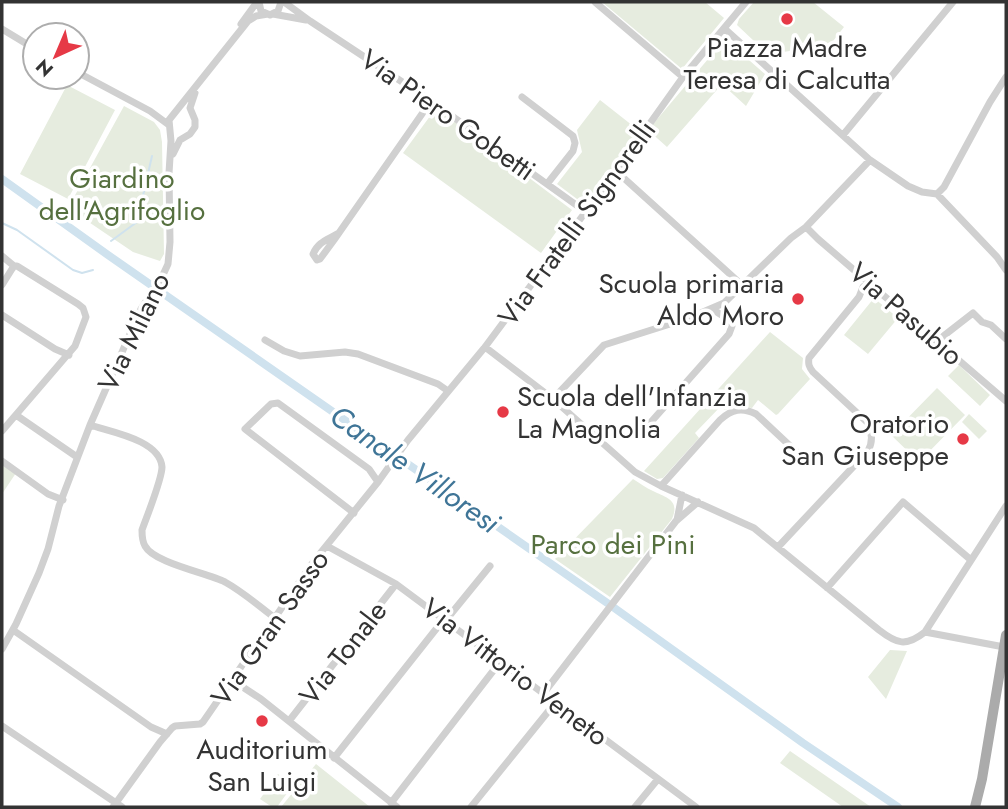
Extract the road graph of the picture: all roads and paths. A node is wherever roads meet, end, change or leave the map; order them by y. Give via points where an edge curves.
1 (258, 2) edge
2 (283, 2) edge
3 (595, 2) edge
4 (746, 2) edge
5 (953, 2) edge
6 (270, 14) junction
7 (310, 21) junction
8 (2, 29) edge
9 (725, 29) junction
10 (21, 41) edge
11 (231, 41) junction
12 (683, 77) junction
13 (1006, 77) edge
14 (91, 79) edge
15 (201, 81) junction
16 (522, 97) dead end
17 (431, 101) junction
18 (150, 111) junction
19 (173, 114) junction
20 (191, 114) junction
21 (170, 128) junction
22 (843, 135) junction
23 (184, 137) junction
24 (870, 160) junction
25 (170, 161) junction
26 (616, 171) junction
27 (547, 184) junction
28 (937, 194) junction
29 (586, 212) junction
30 (806, 227) junction
31 (337, 234) dead end
32 (2, 256) edge
33 (14, 266) junction
34 (1006, 270) edge
35 (870, 284) junction
36 (2, 285) edge
37 (742, 285) junction
38 (712, 309) junction
39 (2, 315) edge
40 (1006, 339) edge
41 (265, 340) dead end
42 (937, 341) junction
43 (485, 347) junction
44 (66, 358) junction
45 (448, 391) junction
46 (553, 398) junction
47 (1006, 401) edge
48 (16, 415) junction
49 (90, 425) junction
50 (2, 431) edge
51 (643, 431) dead end
52 (78, 457) junction
53 (803, 458) dead end
54 (2, 461) edge
55 (389, 468) joint
56 (379, 482) junction
57 (660, 486) junction
58 (682, 495) junction
59 (63, 500) junction
60 (698, 502) junction
61 (1006, 506) edge
62 (354, 513) junction
63 (676, 521) junction
64 (327, 546) junction
65 (778, 547) junction
66 (971, 560) junction
67 (490, 566) dead end
68 (396, 584) junction
69 (827, 588) junction
70 (275, 618) junction
71 (445, 620) junction
72 (13, 630) junction
73 (925, 632) junction
74 (1005, 641) edge
75 (2, 648) edge
76 (500, 662) junction
77 (1004, 662) edge
78 (232, 680) junction
79 (543, 694) junction
80 (555, 703) junction
81 (289, 721) junction
82 (2, 726) edge
83 (151, 727) junction
84 (167, 734) junction
85 (160, 742) junction
86 (334, 758) junction
87 (658, 779) junction
88 (394, 805) edge
89 (117, 806) edge
90 (471, 807) edge
91 (635, 807) edge
92 (696, 807) edge
93 (978, 807) edge

1 - 6 street via 261,10
1 - 11 street
2 - 6 street
2 - 7 street, Via Piero Gobetti
3 - 12 street
4 - 9 street, Via Fratelli Signorelli
5 - 22 street
6 - 7 street, Via Piero Gobetti
6 - 11 street via 251,18
7 - 17 street, Via Piero Gobetti
8 - 10 street
9 - 12 street, Via Fratelli Signorelli
9 - 22 street
11 - 15 street
12 - 26 street, Via Fratelli Signorelli
13 - 28 street
14 - 18 street
15 - 19 street
15 - 20 street
16 - 27 street via 573,136 573,151
17 - 27 street, Via Piero Gobetti
17 - 31 street
18 - 19 street
18 - 21 street
19 - 20 street
19 - 21 street
20 - 23 street via 195,127
21 - 23 street
21 - 25 street, Via Milano
22 - 24 street
23 - 25 street
24 - 28 street via 908,186
24 - 30 street
25 - 49 street, Via Milano via 168,264 144,302
26 - 29 street, Via Fratelli Signorelli
26 - 37 street
27 - 29 street, Via Piero Gobetti
28 - 34 street
29 - 43 street, Via Fratelli Signorelli
30 - 35 street, Via Pasubio
30 - 37 street
32 - 33 street
33 - 36 street
33 - 44 street via 83,308 86,317
35 - 42 street, Via Pasubio
35 - 65 street via 809,358 809,365 868,423 871,445
37 - 38 street
38 - 46 street via 604,345
38 - 51 street via 731,321 729,334
39 - 44 street
40 - 42 street via 973,313
41 - 45 street via 300,356 358,354
42 - 47 street, Via Pasubio
43 - 45 street, Via Fratelli Signorelli
43 - 46 street
44 - 48 street
45 - 55 street, Via Fratelli Signorelli
46 - 57 street via 635,472
48 - 50 street
48 - 52 street
49 - 52 street, Via Milano
49 - 70 street via 143,443 160,459 161,472 142,530 148,551 229,584
52 - 59 street, Via Milano
53 - 57 street via 756,414 734,410
54 - 59 street
55 - 56 street, Via Gran Sasso
56 - 62 street, Via Gran Sasso
56 - 62 street via 369,469 278,403 271,404 245,429
57 - 58 street
58 - 60 street
58 - 63 street
59 - 72 street, Via Milano via 39,573
60 - 63 street
60 - 65 street via 754,528
61 - 66 street
62 - 64 street, Via Gran Sasso
63 - 79 street
64 - 68 street, Via Vittorio Veneto
64 - 70 street, Via Gran Sasso
65 - 69 street
66 - 69 street via 903,502
66 - 73 street
67 - 71 street
68 - 71 street, Via Vittorio Veneto
68 - 81 street, Via Tonale
69 - 73 street via 891,639 906,642
70 - 78 street, Via Gran Sasso
71 - 76 street, Via Vittorio Veneto
71 - 86 street
72 - 75 street, Via Milano
72 - 83 street
73 - 74 street
74 - 77 main road
76 - 79 street, Via Vittorio Veneto
76 - 88 street
77 - 93 main road
78 - 81 street
78 - 84 street, Via Gran Sasso via 203,722 175,726
79 - 80 street, Via Vittorio Veneto
80 - 87 street, Via Vittorio Veneto
80 - 90 street
81 - 86 street
82 - 89 street
83 - 84 street
83 - 85 street
84 - 85 street
85 - 89 street
86 - 88 street
87 - 91 street
87 - 92 street, Via Vittorio Veneto

